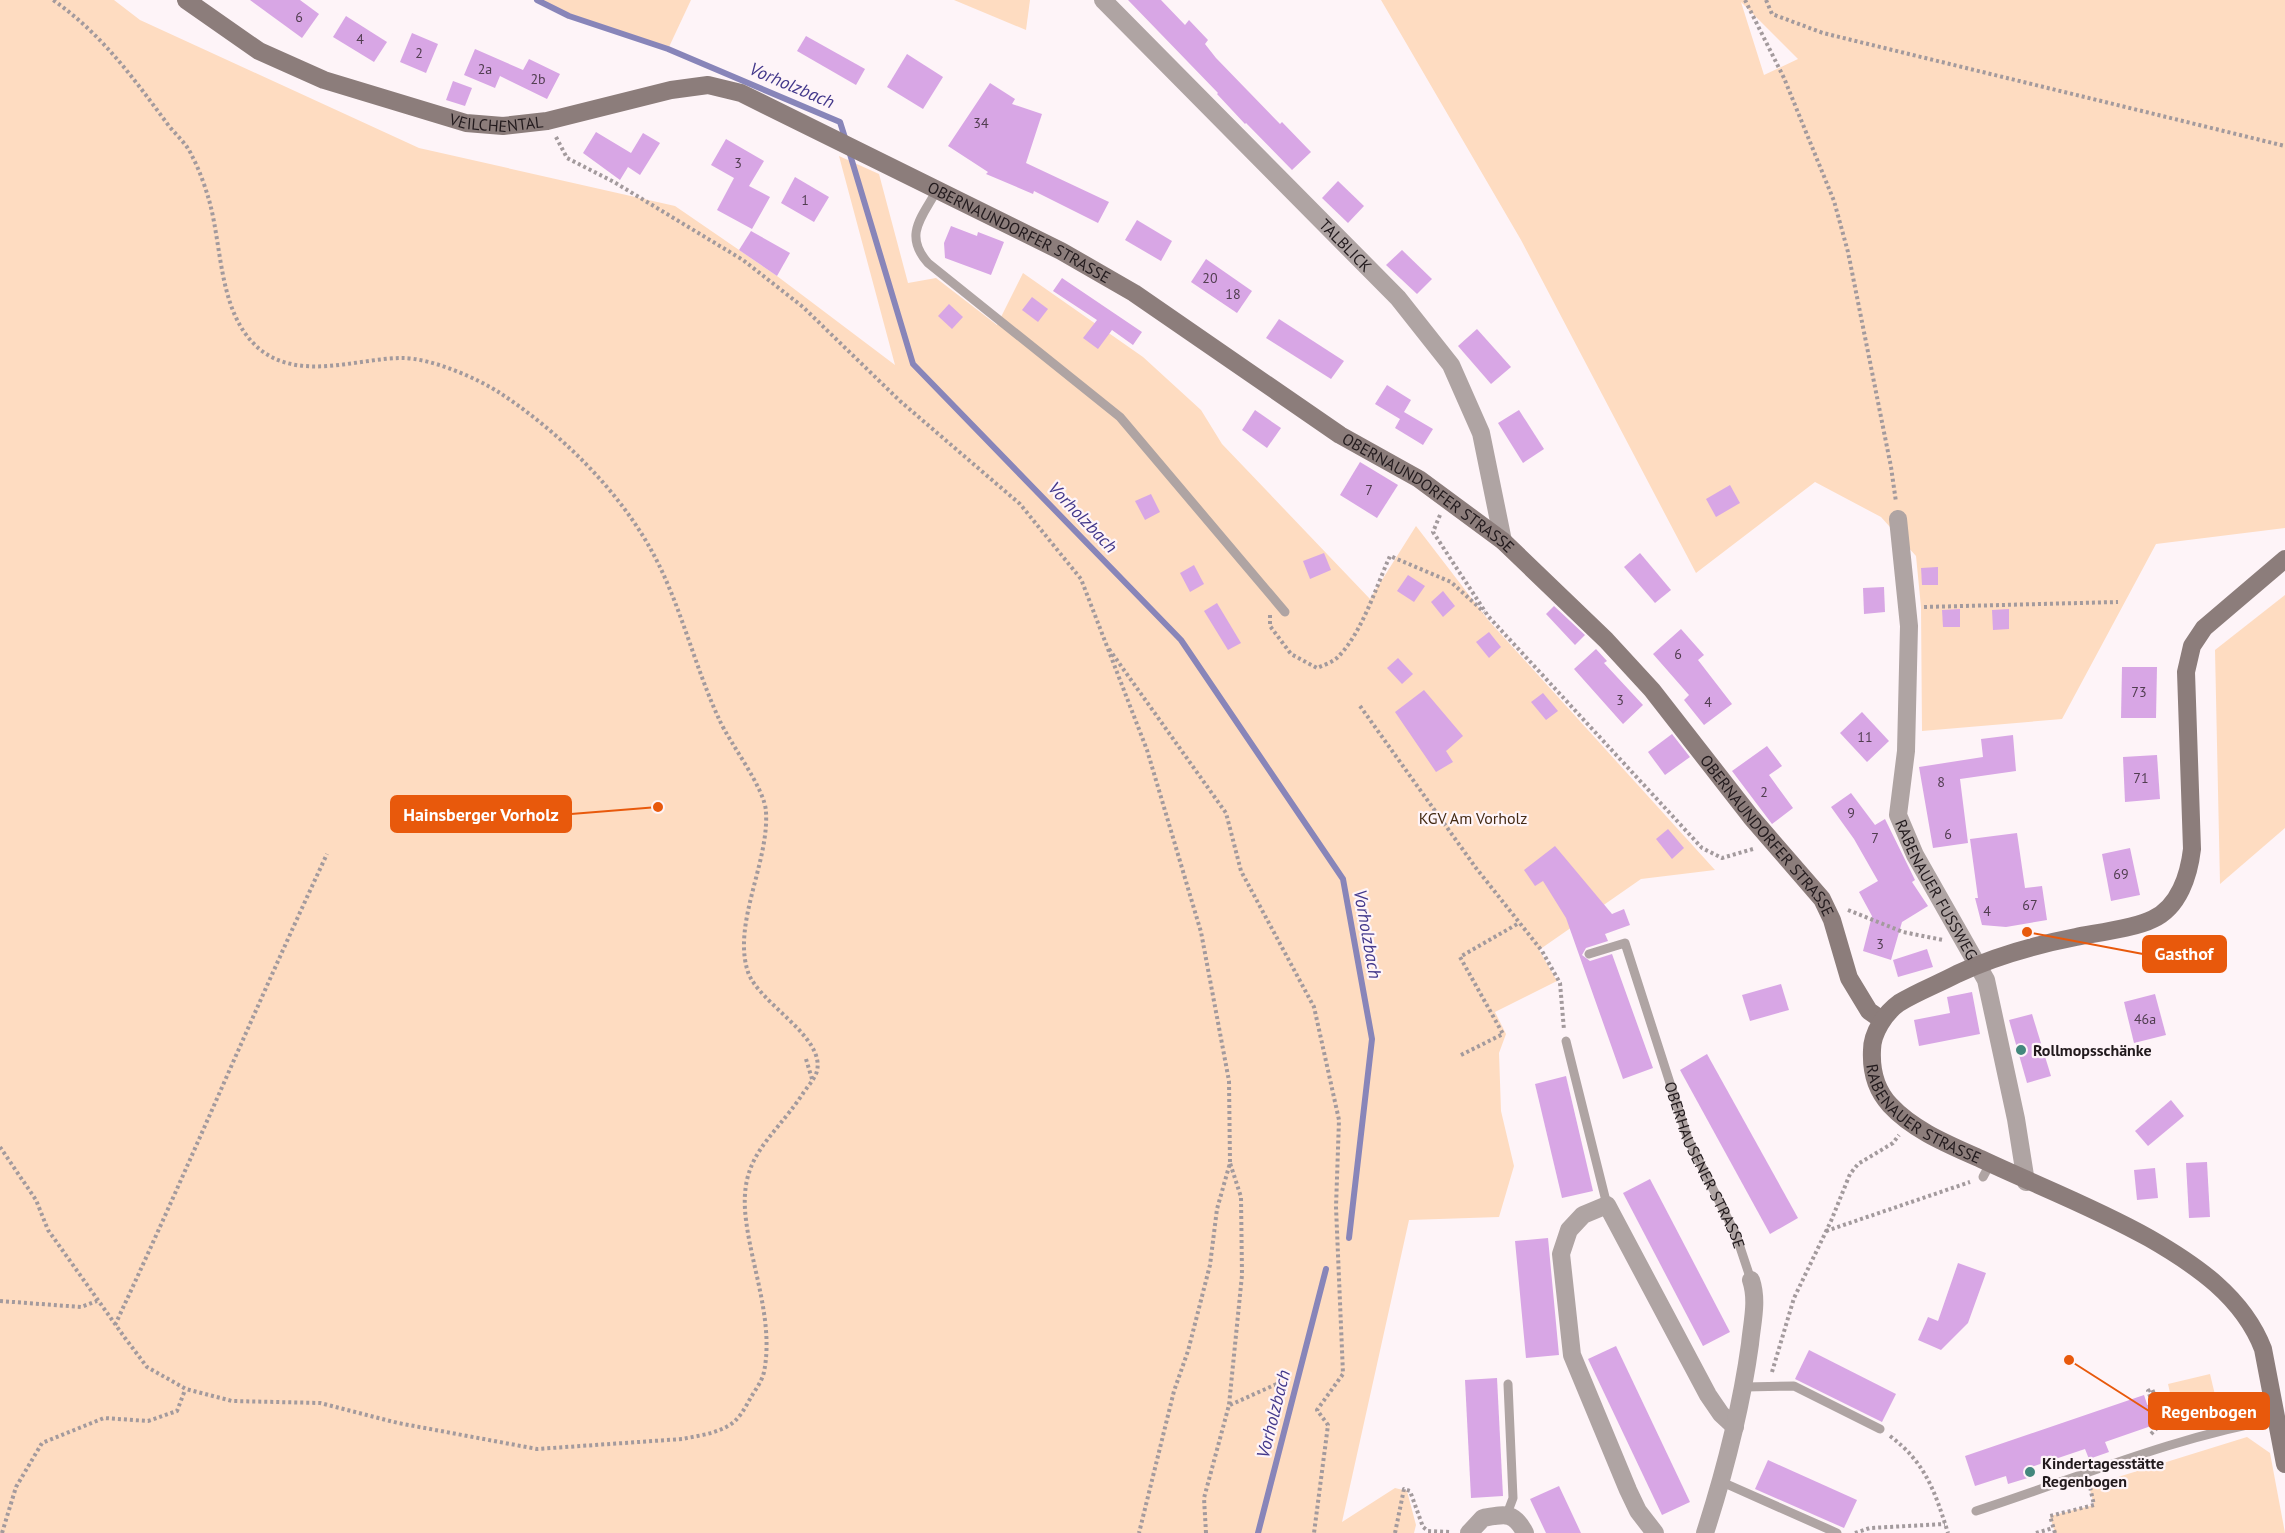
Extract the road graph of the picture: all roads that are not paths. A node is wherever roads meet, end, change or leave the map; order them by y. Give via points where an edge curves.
1 (186, 0) edge
2 (1103, 0) edge
3 (822, 132) joint
4 (937, 190) junction
5 (1898, 519) road end
6 (1503, 541) junction
7 (2285, 559) edge
8 (1285, 612) dead end
9 (1589, 954) dead end
10 (1979, 964) junction
11 (1882, 1020) junction
12 (1566, 1041) road end
13 (2026, 1182) junction
14 (1606, 1205) junction
15 (1751, 1280) joint
16 (1508, 1384) dead end
17 (1753, 1386) junction
18 (2277, 1419) junction
19 (1736, 1427) junction
20 (1880, 1429) road end
21 (2285, 1464) edge
22 (1722, 1482) junction
23 (1976, 1511) dead end
24 (1507, 1514) junction
25 (1461, 1533) edge
26 (1525, 1533) edge
27 (1655, 1533) edge
28 (1705, 1533) edge
29 (1837, 1533) edge

1 - 3 street, VEILCHENTAL via 259,51 324,80 466,123 503,126 547,121 671,90 708,85 741,93
2 - 6 street, TALBLICK via 1398,298 1451,365 1481,433
3 - 4 street, OBERNAUNDORFER STRASSE
4 - 6 street, OBERNAUNDORFER STRASSE via 1061,251 1134,293 1340,435 1450,500
4 - 8 lane via 917,226 914,241 919,254 1120,417
5 - 10 street, RABENAUER FUSSWEG via 1907,607 1906,752 1898,815 1915,855
6 - 11 street, OBERNAUNDORFER STRASSE via 1652,690 1822,899 1849,978 1869,1011
7 - 10 street, RABENAUER STRASSE via 2215,616 2192,646 2186,672 2192,849 2189,870 2172,905 2153,920 2024,949
9 - 15 lane, OBERHAUSENER STRASSE via 1625,943 1688,1139 1736,1235
10 - 11 street, RABENAUER STRASSE via 1898,1004
10 - 13 street, RABENAUER FUSSWEG via 1986,980 2016,1119
11 - 13 street, RABENAUER STRASSE via 1872,1045 1872,1065 1878,1088 1888,1104 1907,1122 1986,1171
12 - 14 lane
13 - 18 street, RABENAUER STRASSE via 2148,1238 2198,1269 2234,1301 2263,1349
14 - 19 street via 1708,1395
14 - 27 street via 1582,1215 1569,1230 1561,1254 1572,1355 1628,1490
15 - 17 street, OBERHAUSENER STRASSE via 1756,1295
16 - 24 lane via 1513,1498
17 - 19 street, OBERHAUSENER STRASSE
17 - 20 lane via 1794,1386
18 - 21 street, RABENAUER STRASSE
18 - 23 lane via 2245,1424 2086,1472
19 - 22 street, OBERHAUSENER STRASSE
22 - 28 street, OBERHAUSENER STRASSE
22 - 29 lane
24 - 25 street via 1483,1518
24 - 26 street via 1519,1520

